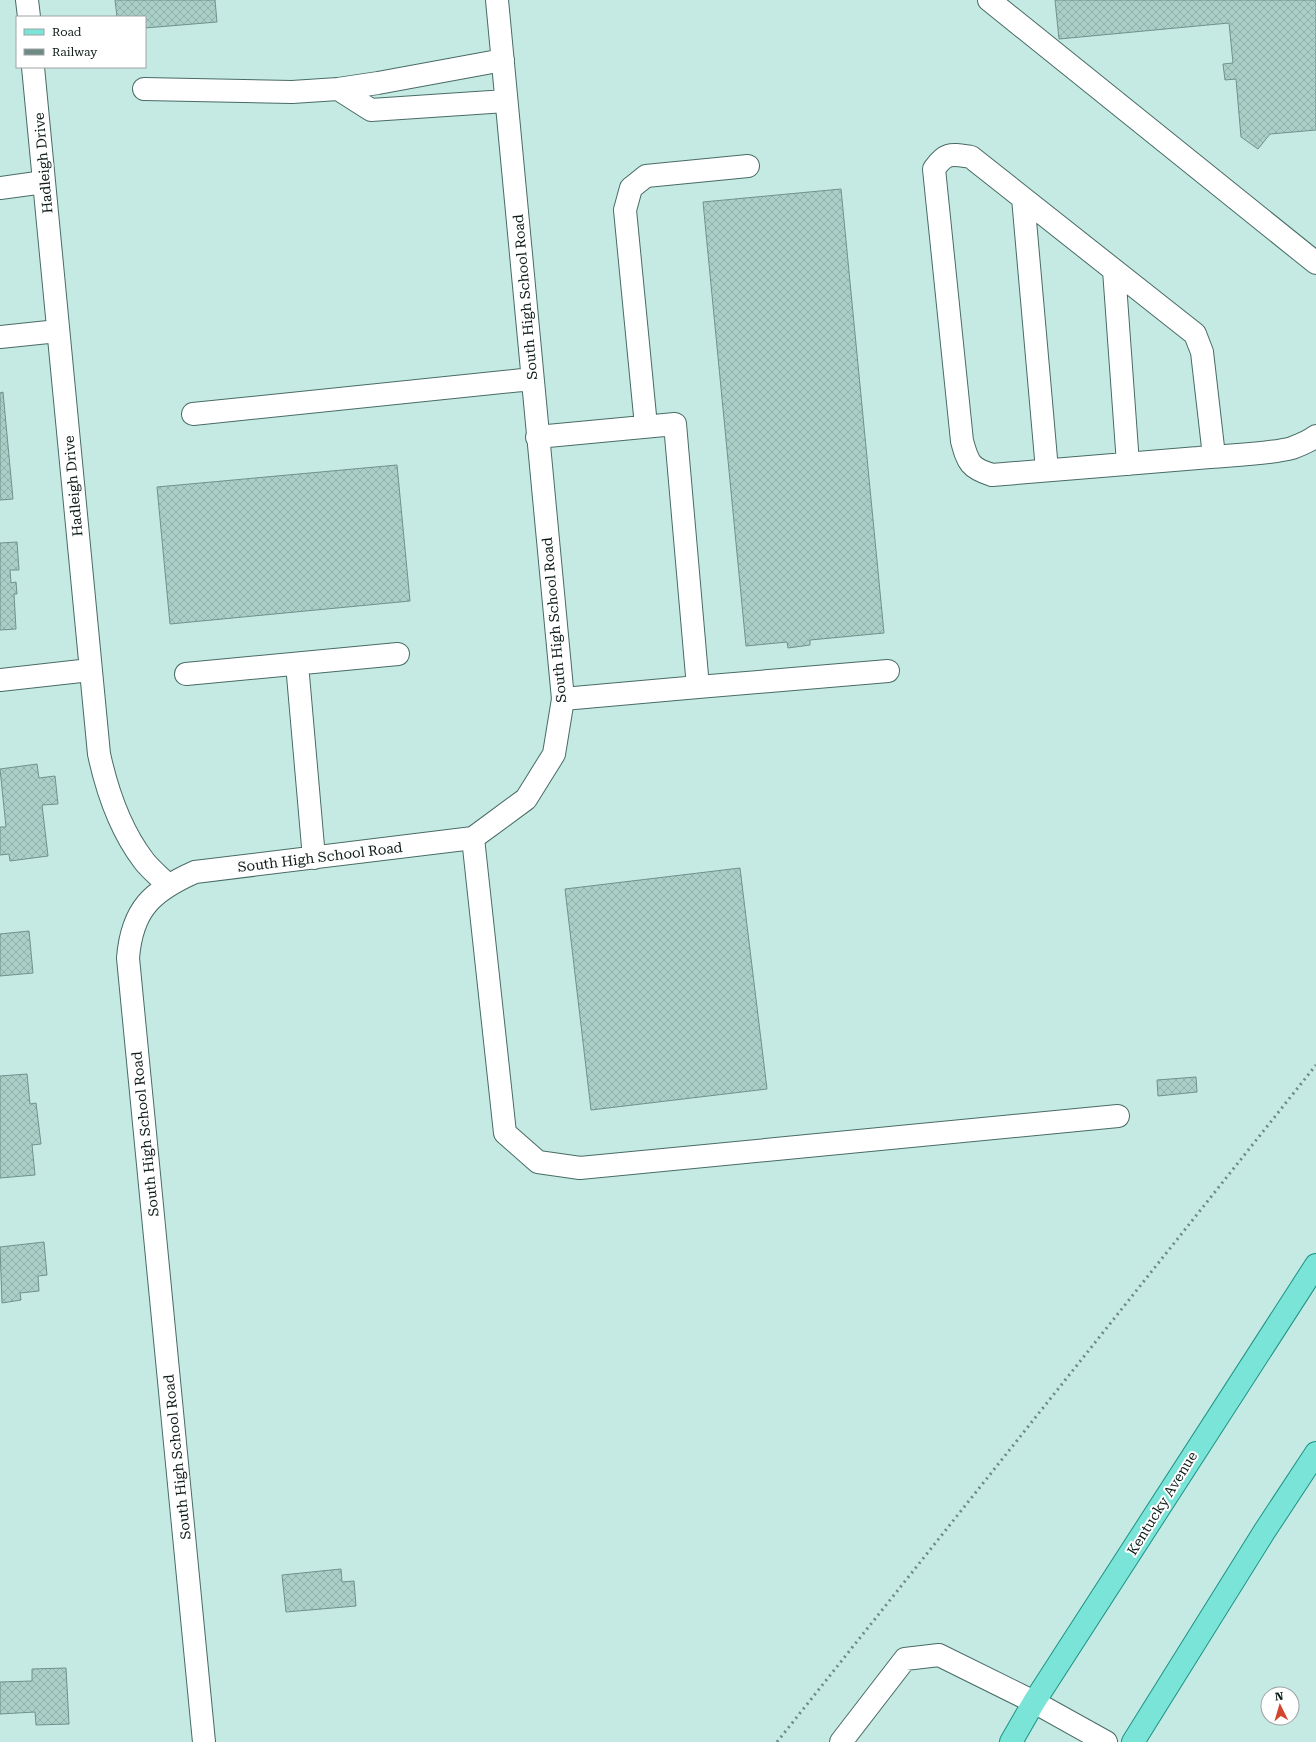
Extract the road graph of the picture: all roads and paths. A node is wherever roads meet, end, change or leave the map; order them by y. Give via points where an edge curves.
1 (27, 0) edge
2 (497, 0) edge
3 (989, 0) edge
4 (29, 16) edge
5 (503, 60) junction
6 (33, 68) edge
7 (144, 89) dead end
8 (338, 89) junction
9 (506, 101) junction
10 (748, 166) dead end
11 (44, 182) junction
12 (0, 188) edge
13 (1023, 198) junction
14 (1316, 263) edge
15 (1114, 270) junction
16 (58, 331) junction
17 (0, 337) edge
18 (532, 379) junction
19 (193, 414) dead end
20 (646, 426) junction
21 (1316, 436) edge
22 (537, 437) junction
23 (1214, 456) junction
24 (1128, 464) junction
25 (1047, 470) junction
26 (398, 654) dead end
27 (298, 664) junction
28 (90, 670) junction
29 (888, 671) dead end
30 (186, 674) dead end
31 (0, 680) edge
32 (698, 687) junction
33 (563, 699) junction
34 (473, 838) junction
35 (314, 858) junction
36 (168, 885) junction
37 (1118, 1116) dead end
38 (1316, 1265) edge
39 (1316, 1453) edge
40 (1034, 1702) junction
41 (204, 1742) edge
42 (841, 1742) edge
43 (1011, 1742) edge
44 (1106, 1742) edge
45 (1133, 1742) edge

1 - 4 street
2 - 5 street, South High School Road
3 - 14 street
5 - 8 street
5 - 9 street, South High School Road
6 - 11 street, Hadleigh Drive
7 - 8 street via 292,92
8 - 9 street via 371,110
9 - 18 street, South High School Road
10 - 20 street via 646,176 631,188 625,210
11 - 12 street
11 - 16 street, Hadleigh Drive
13 - 15 street
13 - 25 street
13 - 25 street via 971,157 954,154 942,158 934,169 962,441 966,458 977,470 992,475
15 - 23 street via 1195,334 1202,352
15 - 24 street
16 - 17 street
16 - 28 street, Hadleigh Drive
18 - 19 street
18 - 22 street, South High School Road
20 - 22 street
20 - 32 street via 675,424
21 - 23 street via 1291,448
22 - 33 street, South High School Road
23 - 24 street
24 - 25 street
26 - 27 street
27 - 30 street
27 - 35 street
28 - 31 street
28 - 36 street, Hadleigh Drive via 99,754 110,794 120,820 139,854 152,871
29 - 32 street
32 - 33 street
33 - 34 street, South High School Road via 554,754 526,799
34 - 35 street, South High School Road
34 - 37 street via 505,1133 538,1162 580,1168
35 - 36 street, South High School Road via 195,872
36 - 41 street, South High School Road via 151,898 137,919 130,938 128,958
38 - 40 main road, Kentucky Avenue
39 - 45 main road
40 - 42 street via 939,1655 905,1659
40 - 43 main road, Kentucky Avenue
40 - 44 street

